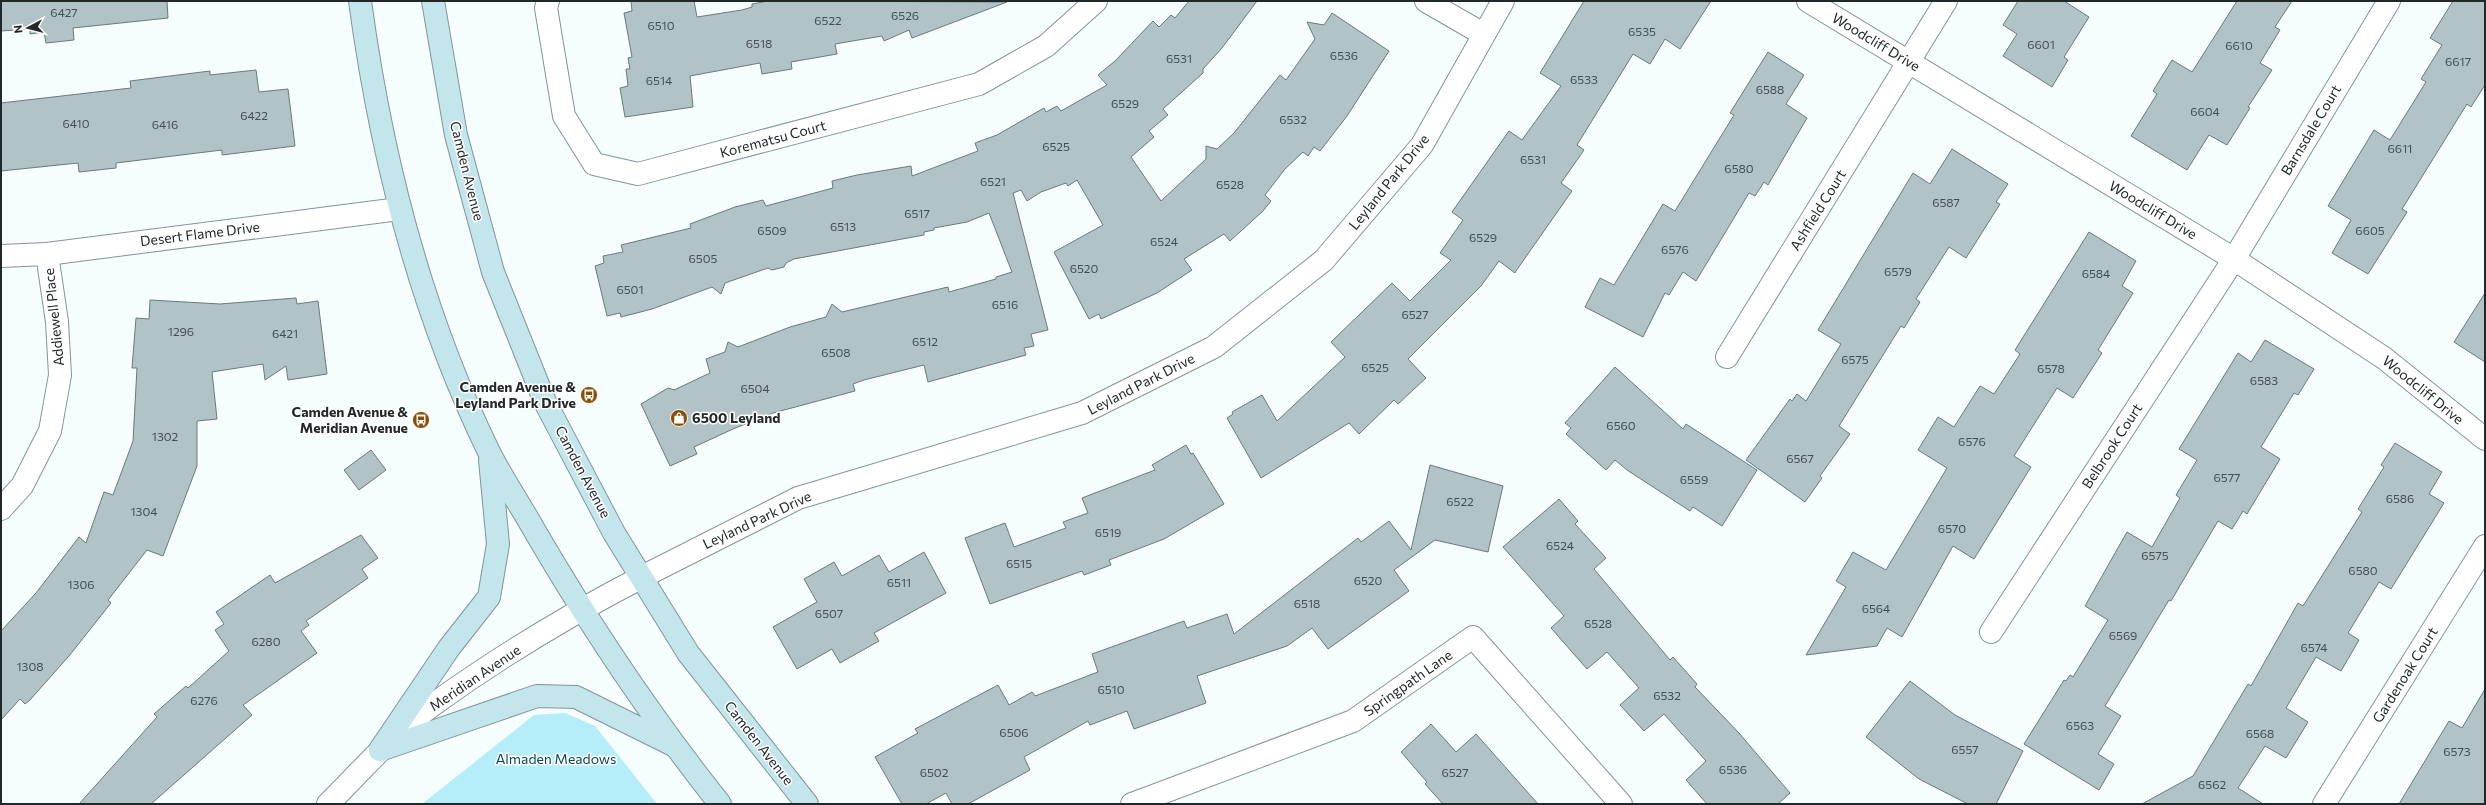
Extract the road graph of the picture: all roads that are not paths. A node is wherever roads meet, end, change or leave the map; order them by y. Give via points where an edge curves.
1 (360, 1) edge
2 (433, 1) edge
3 (548, 1) edge
4 (1096, 1) edge
5 (1426, 1) edge
6 (1503, 1) edge
7 (1808, 1) edge
8 (1946, 1) edge
9 (2389, 1) edge
10 (1483, 34) junction
11 (1909, 62) junction
12 (399, 209) junction
13 (47, 254) junction
14 (1, 256) edge
15 (2234, 259) junction
16 (1727, 357) dead end
17 (2485, 440) edge
18 (489, 453) junction
19 (1, 509) edge
20 (2485, 546) edge
21 (640, 578) junction
22 (580, 609) junction
23 (1991, 632) dead end
24 (673, 745) junction
25 (380, 750) junction
26 (328, 804) edge
27 (720, 804) edge
28 (807, 804) edge
29 (1132, 804) edge
30 (1621, 804) edge
31 (2324, 804) edge

1 - 12 main road via 365,40
2 - 21 main road, Camden Avenue via 456,135 493,272 545,402
3 - 4 street, Korematsu Court via 546,8 564,116 594,164 638,174 979,84 1046,46
5 - 10 street
6 - 10 street, Leyland Park Drive
7 - 11 street, Woodcliff Drive
8 - 11 street, Ashfield Court
9 - 15 street, Barnsdale Court
10 - 21 street, Leyland Park Drive via 1422,145 1335,248 1324,260 1214,347 1082,413 798,498
11 - 15 street, Woodcliff Drive
11 - 16 street, Ashfield Court
12 - 13 street, Desert Flame Drive
12 - 18 main road via 438,332
13 - 14 street, Desert Flame Drive
13 - 19 street, Addiewell Place via 57,322 60,375 50,431 22,486
15 - 17 street, Woodcliff Drive via 2384,358
15 - 23 street, Belbrook Court
18 - 22 main road
18 - 25 main road via 498,544 489,597 449,648
20 - 31 street, Gardenoak Court
21 - 22 street, Meridian Avenue
21 - 28 main road, Camden Avenue via 688,653
22 - 24 main road
22 - 25 street, Meridian Avenue via 433,704
24 - 25 main road via 576,697 537,696
24 - 27 main road
25 - 26 street, Meridian Avenue
29 - 30 street, Springpath Lane via 1353,720 1473,637

